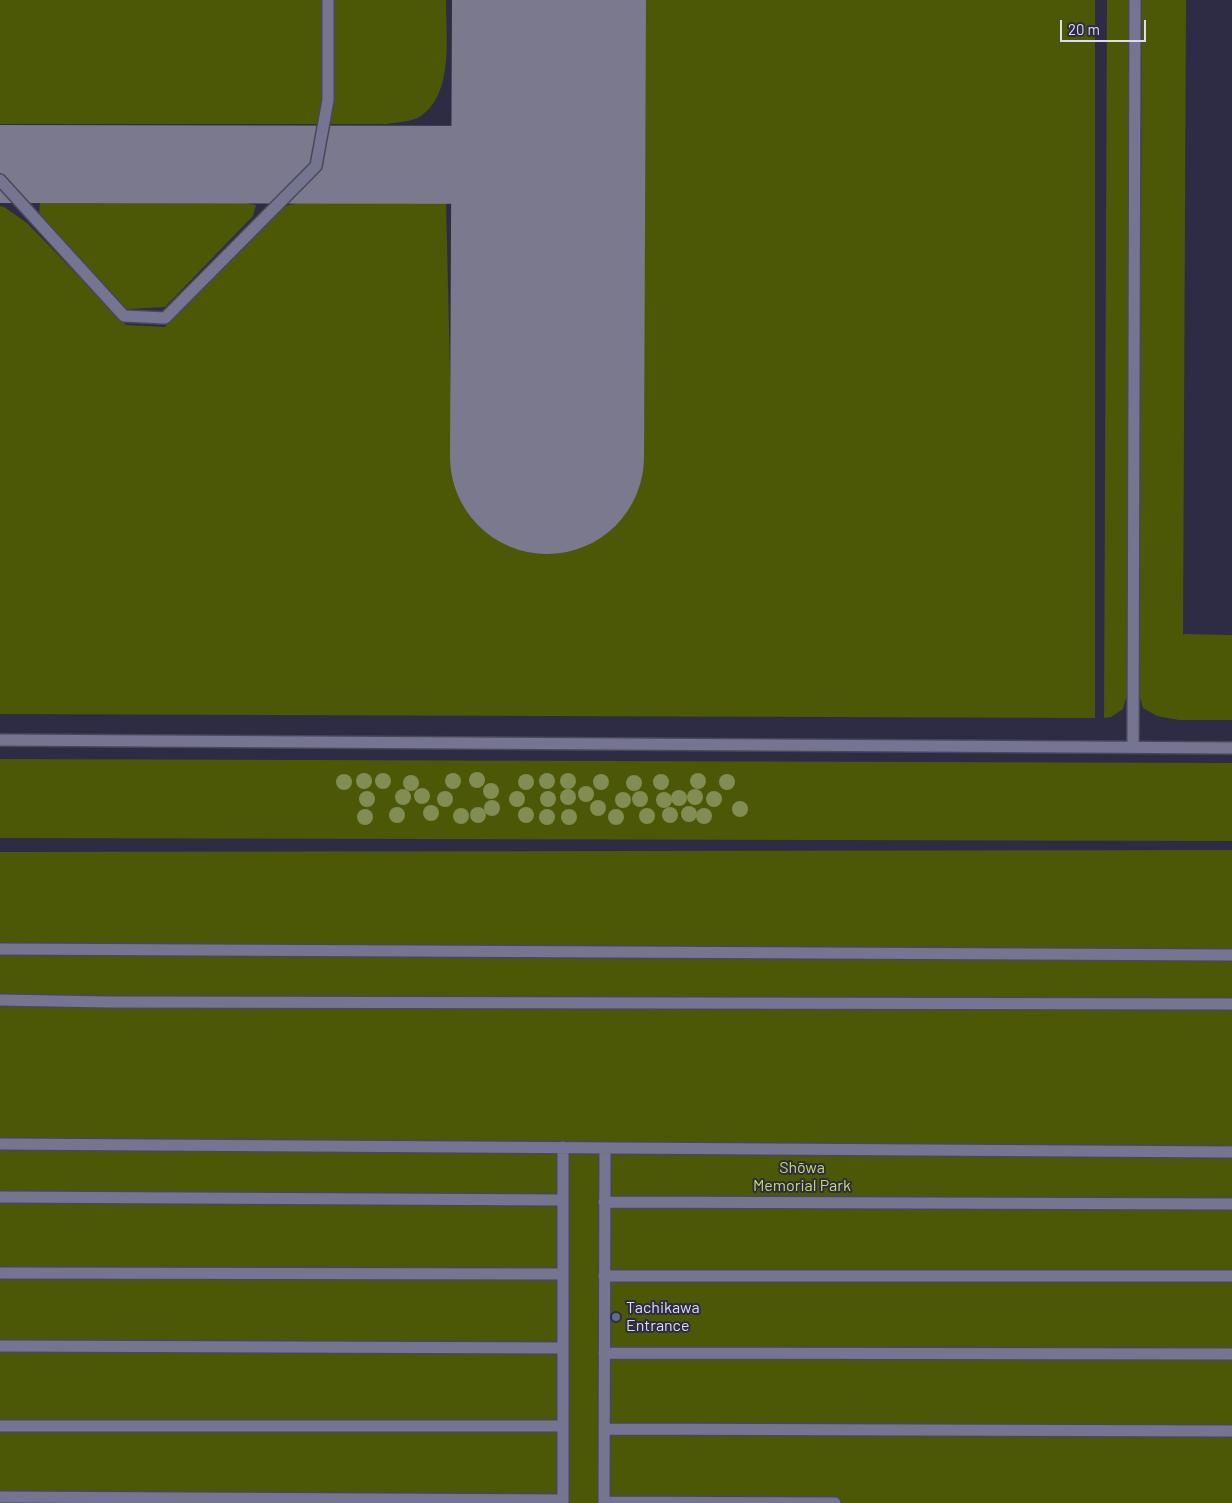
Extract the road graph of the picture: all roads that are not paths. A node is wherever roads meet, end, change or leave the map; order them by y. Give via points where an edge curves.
1 (328, 0) edge
2 (1135, 0) edge
3 (0, 180) edge
4 (0, 740) edge
5 (1133, 747) junction
6 (1232, 748) edge
7 (0, 948) edge
8 (1232, 955) edge
9 (0, 1000) edge
10 (1232, 1004) edge
11 (0, 1144) edge
12 (563, 1147) junction
13 (605, 1148) junction
14 (1232, 1152) edge
15 (0, 1197) edge
16 (563, 1200) junction
17 (604, 1202) junction
18 (1232, 1204) edge
19 (0, 1274) edge
20 (563, 1274) junction
21 (604, 1276) junction
22 (1232, 1276) edge
23 (0, 1346) edge
24 (563, 1348) junction
25 (604, 1353) junction
26 (1232, 1354) edge
27 (0, 1426) edge
28 (563, 1426) junction
29 (604, 1429) junction
30 (1232, 1431) edge
31 (0, 1497) edge
32 (563, 1501) edge
33 (604, 1502) edge
34 (836, 1503) edge

1 - 3 lane via 328,100 316,166 165,318 124,316
2 - 5 lane
4 - 5 lane
5 - 6 lane
7 - 8 lane
9 - 10 lane
11 - 12 lane
12 - 13 lane
12 - 16 lane
13 - 14 lane
13 - 17 lane
15 - 16 lane
16 - 20 lane
17 - 18 lane
17 - 21 lane
19 - 20 lane
20 - 24 lane
21 - 22 lane
21 - 25 lane
23 - 24 lane
24 - 28 lane
25 - 26 lane
25 - 29 lane
27 - 28 lane
28 - 32 lane
29 - 30 lane
29 - 33 lane
31 - 32 lane
33 - 34 lane

